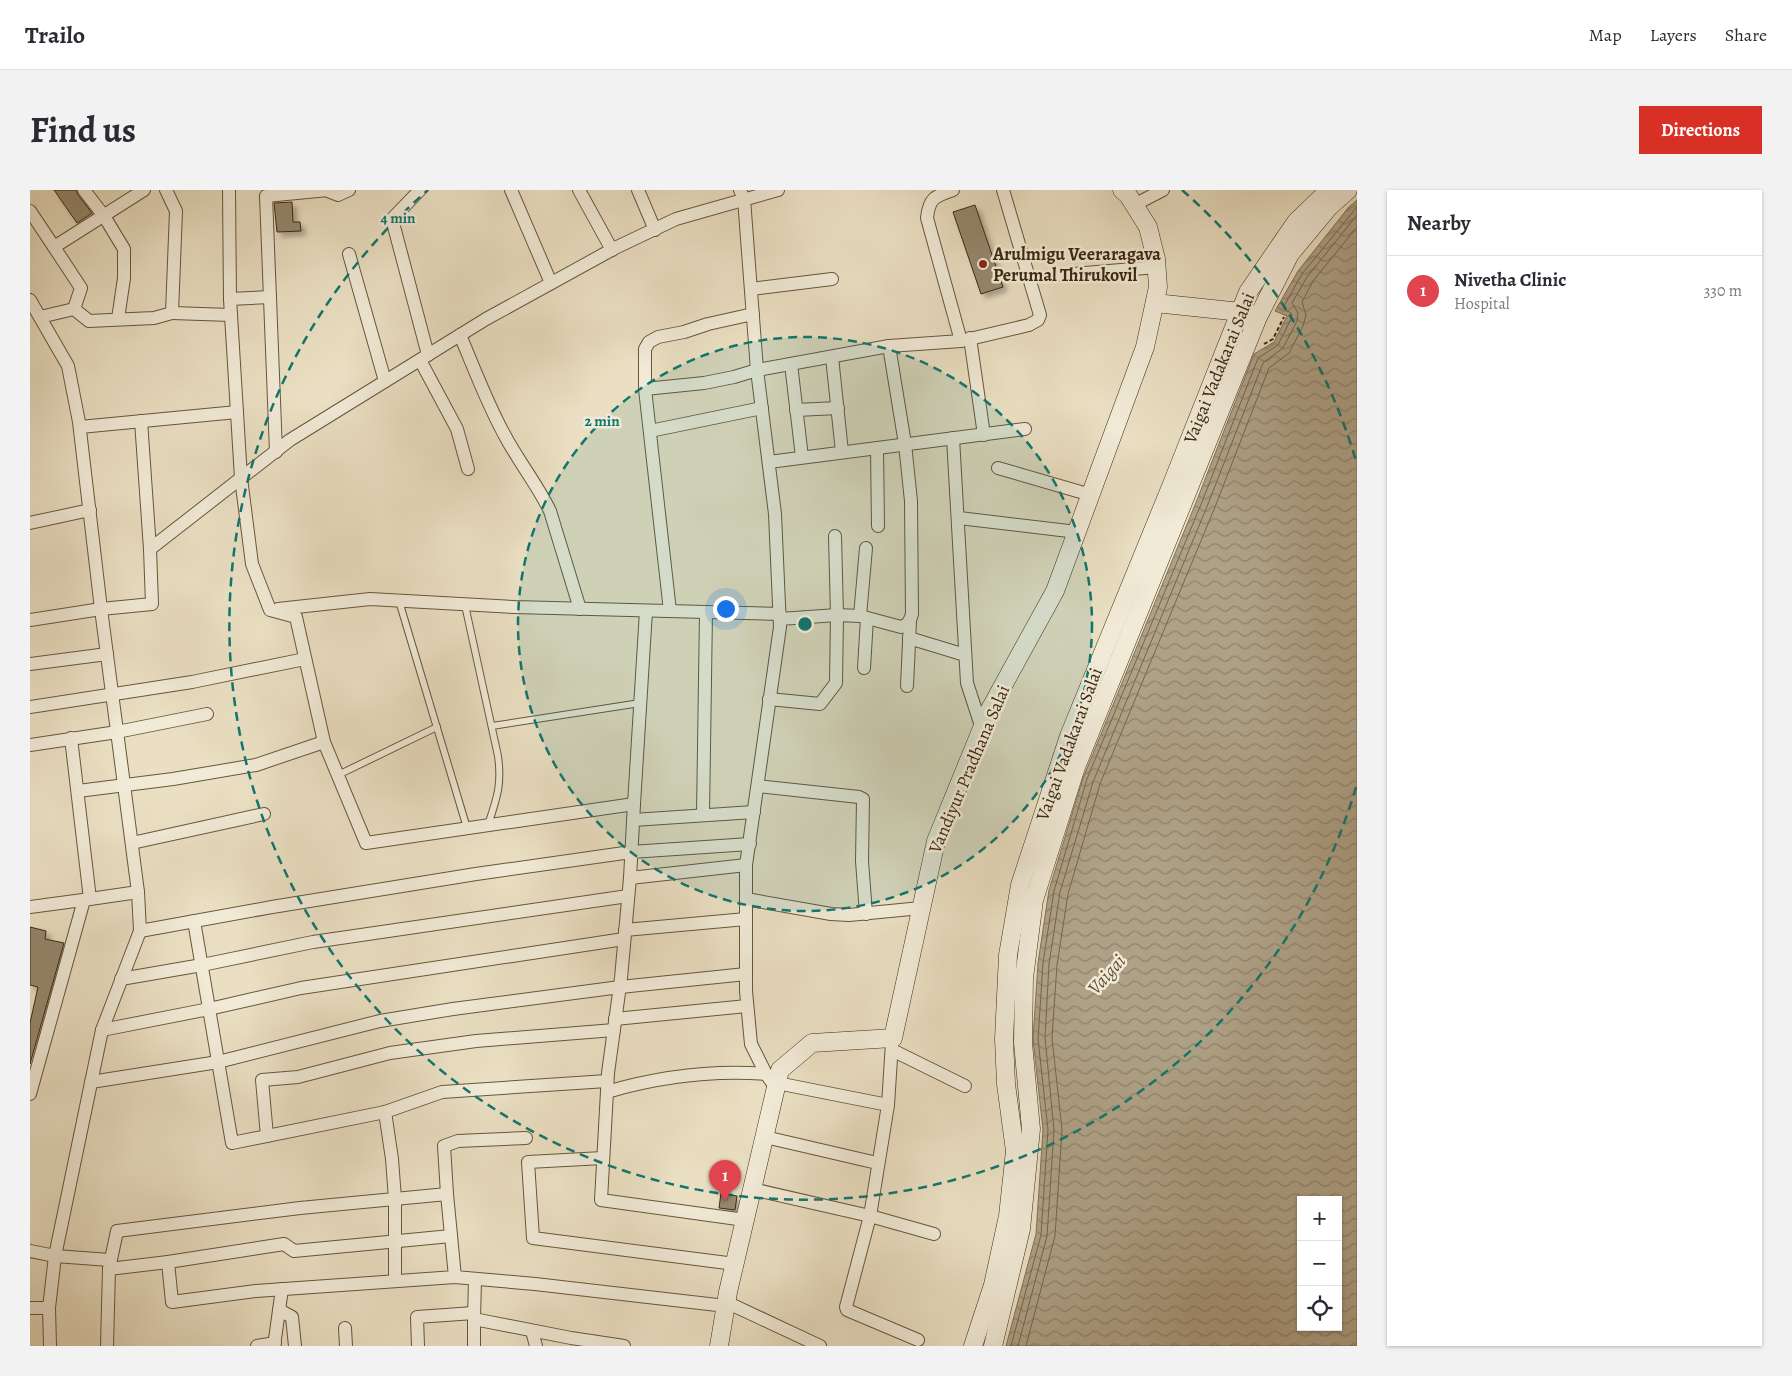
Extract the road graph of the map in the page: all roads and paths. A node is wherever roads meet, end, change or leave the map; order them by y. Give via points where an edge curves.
1 (84, 190) edge
2 (144, 190) edge
3 (166, 190) edge
4 (229, 190) edge
5 (328, 190) edge
6 (350, 190) edge
7 (420, 190) edge
8 (512, 190) edge
9 (579, 190) edge
10 (638, 190) edge
11 (778, 190) edge
12 (951, 190) edge
13 (1004, 190) edge
14 (1122, 190) edge
15 (1163, 190) edge
16 (1329, 190) edge
17 (1348, 190) edge
18 (266, 193) edge
19 (742, 194) edge
20 (1134, 205) junction
21 (30, 211) edge
22 (104, 216) junction
23 (655, 230) junction
24 (54, 247) junction
25 (612, 250) junction
26 (349, 254) dead end
27 (1157, 267) junction
28 (1061, 275) dead end
29 (832, 279) dead end
30 (551, 283) junction
31 (751, 289) junction
32 (270, 297) junction
33 (230, 298) junction
34 (30, 300) edge
35 (1155, 303) junction
36 (74, 309) junction
37 (1241, 312) junction
38 (172, 313) junction
39 (753, 314) junction
40 (231, 315) junction
41 (1258, 316) junction
42 (40, 317) junction
43 (1284, 317) dead end
44 (118, 319) junction
45 (460, 335) junction
46 (966, 340) junction
47 (889, 346) junction
48 (1261, 346) dead end
49 (424, 357) junction
50 (832, 357) junction
51 (791, 364) junction
52 (757, 370) junction
53 (386, 381) junction
54 (645, 389) junction
55 (762, 408) junction
56 (838, 408) junction
57 (796, 410) junction
58 (237, 412) junction
59 (141, 421) junction
60 (80, 427) junction
61 (1025, 430) dead end
62 (650, 431) junction
63 (984, 435) junction
64 (953, 438) junction
65 (905, 444) junction
66 (877, 448) junction
67 (276, 452) junction
68 (842, 452) junction
69 (802, 457) junction
70 (769, 462) junction
71 (998, 468) dead end
72 (468, 469) dead end
73 (241, 478) junction
74 (1090, 495) junction
75 (90, 510) junction
76 (959, 518) junction
77 (30, 523) edge
78 (878, 526) dead end
79 (1077, 532) junction
80 (835, 536) dead end
81 (866, 548) dead end
82 (150, 549) junction
83 (399, 601) junction
84 (465, 605) junction
85 (101, 609) junction
86 (580, 609) junction
87 (270, 610) junction
88 (646, 611) junction
89 (670, 611) junction
90 (706, 612) junction
91 (837, 615) junction
92 (780, 616) junction
93 (864, 617) junction
94 (30, 620) edge
95 (910, 621) junction
96 (909, 638) junction
97 (107, 654) junction
98 (965, 654) junction
99 (305, 658) junction
100 (30, 664) edge
101 (864, 668) dead end
102 (907, 686) dead end
103 (112, 693) junction
104 (769, 699) junction
105 (640, 702) junction
106 (30, 707) edge
107 (207, 714) dead end
108 (436, 726) junction
109 (492, 726) junction
110 (982, 729) junction
111 (117, 732) junction
112 (71, 738) junction
113 (324, 742) junction
114 (30, 745) edge
115 (338, 775) junction
116 (124, 785) junction
117 (758, 786) junction
118 (78, 791) junction
119 (634, 804) junction
120 (754, 812) junction
121 (264, 814) dead end
122 (703, 816) junction
123 (633, 820) junction
124 (488, 825) junction
125 (467, 828) junction
126 (132, 843) junction
127 (750, 844) junction
128 (632, 852) junction
129 (746, 865) junction
130 (630, 878) junction
131 (138, 892) junction
132 (628, 896) junction
133 (87, 899) junction
134 (746, 899) junction
135 (30, 907) edge
136 (921, 908) junction
137 (866, 914) junction
138 (746, 919) junction
139 (194, 921) junction
140 (140, 931) junction
141 (625, 935) junction
142 (202, 965) junction
143 (746, 974) junction
144 (121, 979) junction
145 (620, 987) junction
146 (747, 1006) junction
147 (209, 1009) junction
148 (615, 1025) junction
149 (102, 1030) junction
150 (892, 1044) junction
151 (218, 1062) junction
152 (773, 1081) junction
153 (91, 1082) junction
154 (607, 1086) junction
155 (965, 1086) dead end
156 (30, 1094) edge
157 (888, 1105) junction
158 (385, 1112) junction
159 (267, 1136) junction
160 (764, 1137) junction
161 (526, 1138) dead end
162 (603, 1158) junction
163 (877, 1163) junction
164 (752, 1189) junction
165 (447, 1194) junction
166 (395, 1199) junction
167 (870, 1216) junction
168 (745, 1220) junction
169 (934, 1234) dead end
170 (451, 1236) junction
171 (395, 1241) junction
172 (30, 1251) edge
173 (55, 1256) junction
174 (168, 1262) junction
175 (109, 1264) junction
176 (735, 1264) junction
177 (455, 1277) junction
178 (475, 1279) junction
179 (395, 1281) junction
180 (282, 1289) junction
181 (726, 1304) junction
182 (30, 1308) edge
183 (49, 1308) junction
184 (279, 1310) junction
185 (474, 1316) junction
186 (345, 1328) dead end
187 (532, 1331) junction
188 (918, 1340) dead end
189 (274, 1344) edge
190 (50, 1346) edge
191 (107, 1346) edge
192 (257, 1346) edge
193 (295, 1346) edge
194 (346, 1346) edge
195 (418, 1346) edge
196 (474, 1346) edge
197 (536, 1346) edge
198 (624, 1346) edge
199 (719, 1346) edge
200 (820, 1346) edge
201 (973, 1346) edge
202 (993, 1346) edge

1 - 22 street
2 - 22 street
3 - 38 street via 176,211
4 - 33 street
5 - 6 street via 338,195
5 - 18 street
7 - 49 street via 392,218
8 - 30 street
9 - 25 street
10 - 23 street
11 - 19 street
12 - 46 street via 932,200 927,218
13 - 46 street via 1040,314 1038,320 1029,325
14 - 20 street, Vandiyur Pradhana Salai
15 - 20 street
16 - 37 street, Vaigai Vadakarai Salai via 1296,222 1248,292
17 - 41 street, Vaigai Vadakarai Salai via 1290,254
18 - 32 street
19 - 23 street
19 - 31 street
20 - 27 street, Vandiyur Pradhana Salai via 1148,227
21 - 24 street
22 - 24 street
22 - 44 street via 124,249
23 - 25 street
24 - 36 street via 81,288
25 - 30 street
26 - 53 street
27 - 28 street
27 - 35 street, Vandiyur Pradhana Salai
29 - 31 street
30 - 45 street
31 - 39 street
32 - 33 street
32 - 67 street
33 - 40 street
34 - 42 street
35 - 37 street
35 - 74 street, Vandiyur Pradhana Salai via 1145,346
36 - 42 street
36 - 44 street via 89,321
37 - 41 street
37 - 201 street, Vaigai Vadakarai Salai via 1069,736 1020,885 1008,955 1004,1039 1015,1152 1009,1207 993,1285
38 - 40 street
38 - 44 street via 154,318
39 - 52 street
39 - 54 street via 649,342 645,349
40 - 58 street
41 - 202 street, Vaigai Vadakarai Salai via 1076,767 1034,900 1024,978 1023,1043 1031,1129 1021,1229
42 - 60 street via 68,366
43 - 48 path via 1273,339
45 - 49 street
45 - 86 street via 503,433 543,495
46 - 47 street
46 - 63 street
47 - 50 street
47 - 65 street
49 - 53 street
49 - 72 street via 457,429
50 - 51 street
50 - 56 street
51 - 52 street
51 - 57 street
52 - 54 street via 704,383
52 - 55 street
53 - 67 street
54 - 62 street
55 - 62 street
55 - 70 street
56 - 57 street
56 - 68 street
57 - 69 street
58 - 59 street
58 - 73 street
59 - 60 street
59 - 82 street
60 - 75 street
61 - 63 street
62 - 89 street
63 - 64 street
64 - 65 street
64 - 76 street
65 - 66 street
65 - 95 street via 911,501
66 - 68 street
66 - 78 street
67 - 73 street
68 - 69 street
69 - 70 street
70 - 92 street
71 - 74 street
73 - 82 street
73 - 87 street via 252,564
74 - 79 street, Vandiyur Pradhana Salai
75 - 77 street
75 - 85 street
76 - 79 street
76 - 98 street
79 - 110 street, Vandiyur Pradhana Salai via 1056,591
80 - 91 street
81 - 93 street
82 - 85 street via 152,604
83 - 84 street
83 - 87 street via 370,599
83 - 108 lane
84 - 86 street
84 - 109 lane
85 - 94 street
85 - 97 street
86 - 88 street
87 - 99 street via 296,617
88 - 89 street
88 - 105 street
89 - 90 street
90 - 92 street
90 - 122 street
91 - 92 street
91 - 93 street
91 - 104 street via 836,683 820,704
92 - 104 street
93 - 95 street via 901,626
93 - 101 street
95 - 96 street
96 - 98 street
96 - 102 street
97 - 100 street
97 - 103 street
98 - 110 street via 967,683
99 - 103 street via 192,682
99 - 113 street
103 - 106 street
103 - 111 street
104 - 117 street
105 - 109 lane
105 - 119 street
107 - 111 street
108 - 115 lane
108 - 125 lane
109 - 124 lane via 500,775 499,793
110 - 136 street, Vandiyur Pradhana Salai via 936,841
111 - 112 street
111 - 116 street
112 - 114 street
112 - 118 street
113 - 115 street
113 - 116 street via 256,765
115 - 125 street via 366,843
116 - 118 street
116 - 126 street
117 - 120 street
117 - 137 street via 863,799 862,861
118 - 133 street
119 - 123 street
119 - 124 street
120 - 122 street
120 - 127 street
121 - 126 street
122 - 123 street
123 - 128 street
124 - 125 street
126 - 131 street
127 - 128 street
127 - 129 street
128 - 130 street
128 - 139 street
129 - 130 street
129 - 134 street
130 - 132 street
131 - 133 street
131 - 140 street
132 - 141 street
132 - 142 street via 313,942
133 - 135 street
133 - 156 street
134 - 137 street via 831,914
134 - 138 street
136 - 137 street
136 - 150 street, Vandiyur Pradhana Salai
138 - 141 street
138 - 143 street
139 - 140 street
139 - 142 street
140 - 144 street
141 - 145 street
141 - 147 street via 301,988
142 - 144 street
142 - 147 street
143 - 145 street
143 - 146 street
144 - 149 street
145 - 148 street
145 - 151 street via 380,1021
146 - 148 street
146 - 152 street via 751,1044
147 - 149 street
147 - 151 street
148 - 154 street
148 - 159 street via 390,1053 298,1077 262,1080
149 - 153 street
150 - 152 street via 812,1044 780,1070
150 - 155 street
150 - 157 street
151 - 153 street
151 - 159 street via 232,1143
152 - 154 street via 743,1072
152 - 157 street
152 - 160 street
153 - 173 street
154 - 158 street via 442,1092
154 - 162 street
157 - 163 street
158 - 159 street
158 - 166 street
160 - 163 street
160 - 164 street
161 - 165 street via 458,1141 444,1146
162 - 168 street via 601,1200
162 - 176 street via 528,1162 533,1238
163 - 167 street
164 - 167 street
164 - 168 street
165 - 166 street
165 - 170 street
166 - 171 street
166 - 175 street via 117,1231
167 - 169 street
167 - 188 street via 846,1307
168 - 176 street
170 - 171 street
170 - 177 street
171 - 174 street via 294,1251 284,1244
171 - 179 street
172 - 173 street
173 - 175 street
173 - 183 street
174 - 175 street
174 - 180 street via 172,1302
175 - 191 street
176 - 181 street
177 - 178 street
177 - 179 street
178 - 181 street
178 - 185 street
179 - 180 street
180 - 184 street
181 - 199 street
181 - 200 street
182 - 183 street
183 - 190 street
184 - 189 street
184 - 193 street via 292,1316
185 - 187 street
185 - 195 street via 417,1317
185 - 196 street
186 - 194 street
187 - 197 street
187 - 198 street
189 - 192 street

